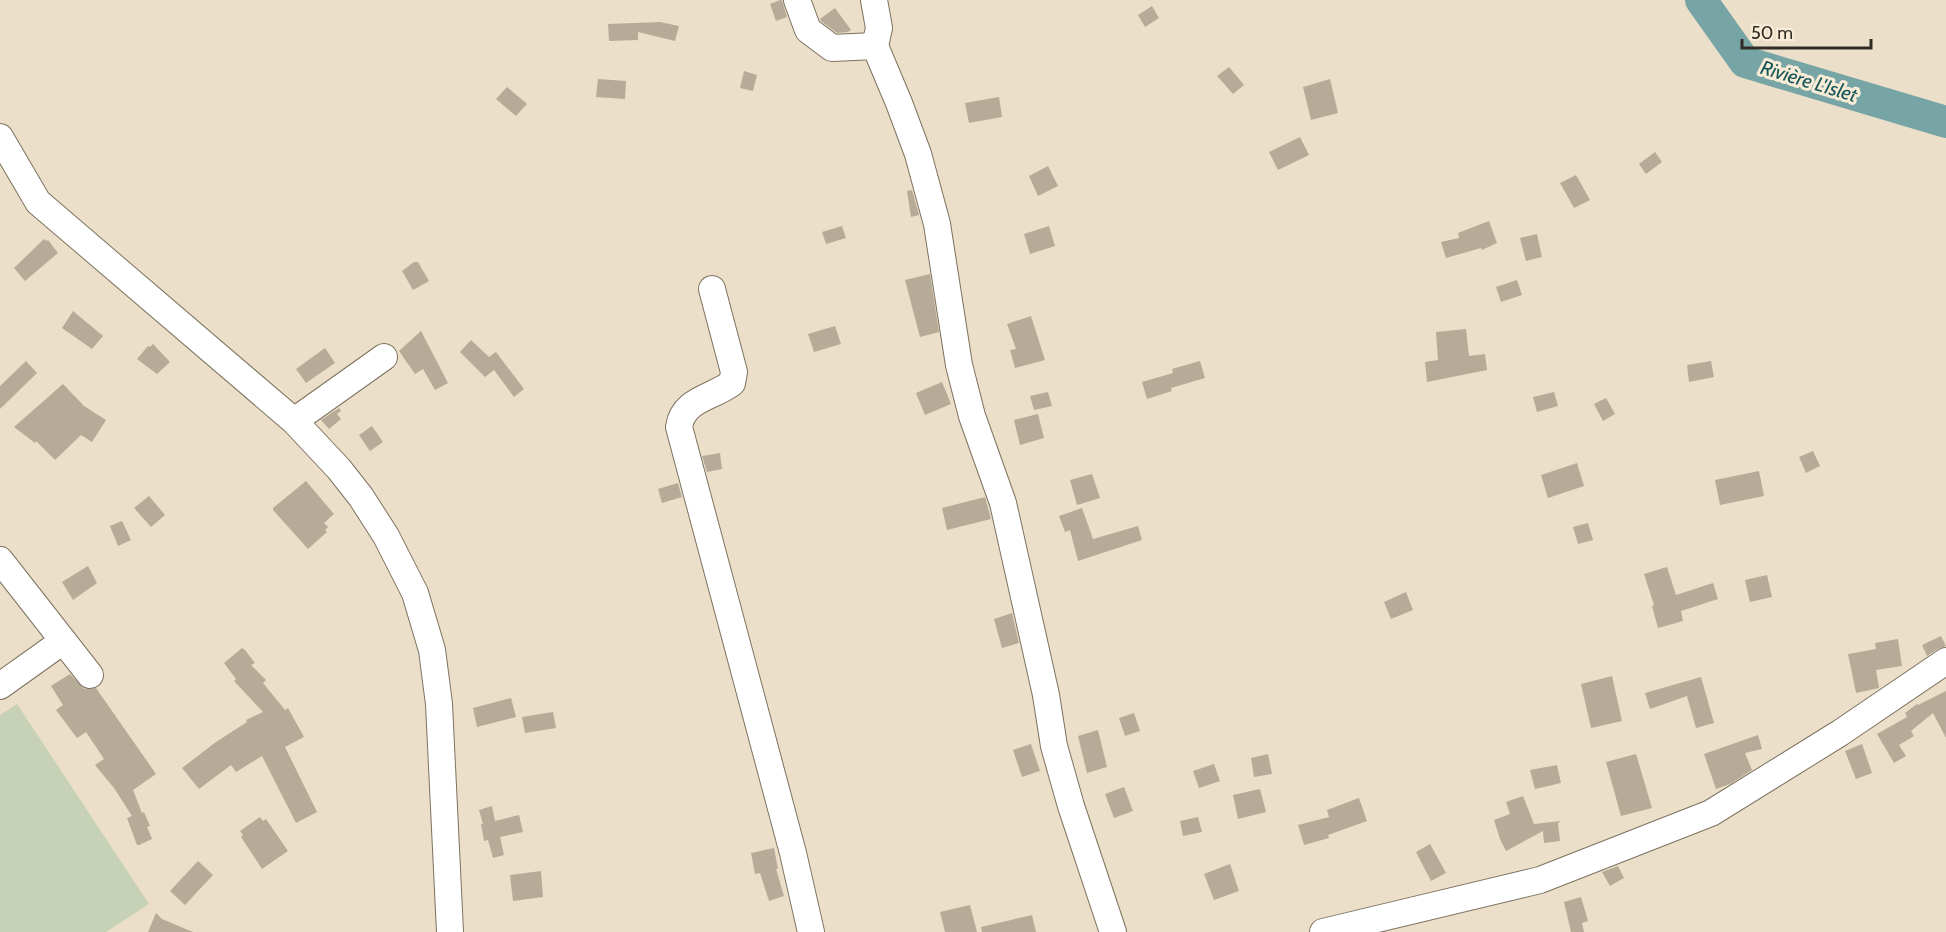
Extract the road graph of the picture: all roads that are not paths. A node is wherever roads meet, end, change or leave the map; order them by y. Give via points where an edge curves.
1 (797, 0) edge
2 (874, 0) edge
3 (874, 46) junction
4 (0, 137) edge
5 (712, 289) dead end
6 (384, 357) dead end
7 (294, 421) junction
8 (0, 560) edge
9 (63, 641) junction
10 (1946, 660) edge
11 (90, 675) dead end
12 (0, 686) edge
13 (450, 932) edge
14 (811, 932) edge
15 (1113, 932) edge
16 (1323, 932) edge

1 - 3 street via 808,30 832,48
2 - 3 street via 879,28
3 - 15 street via 921,164 936,224 959,365 1003,502 1054,746
4 - 7 street via 38,202
5 - 14 street via 734,372 732,383 690,405 681,416 679,427
6 - 7 street
7 - 13 street via 361,497 415,593 432,650 440,704
8 - 9 street
9 - 11 street
9 - 12 street
10 - 16 street via 1711,813 1540,880

